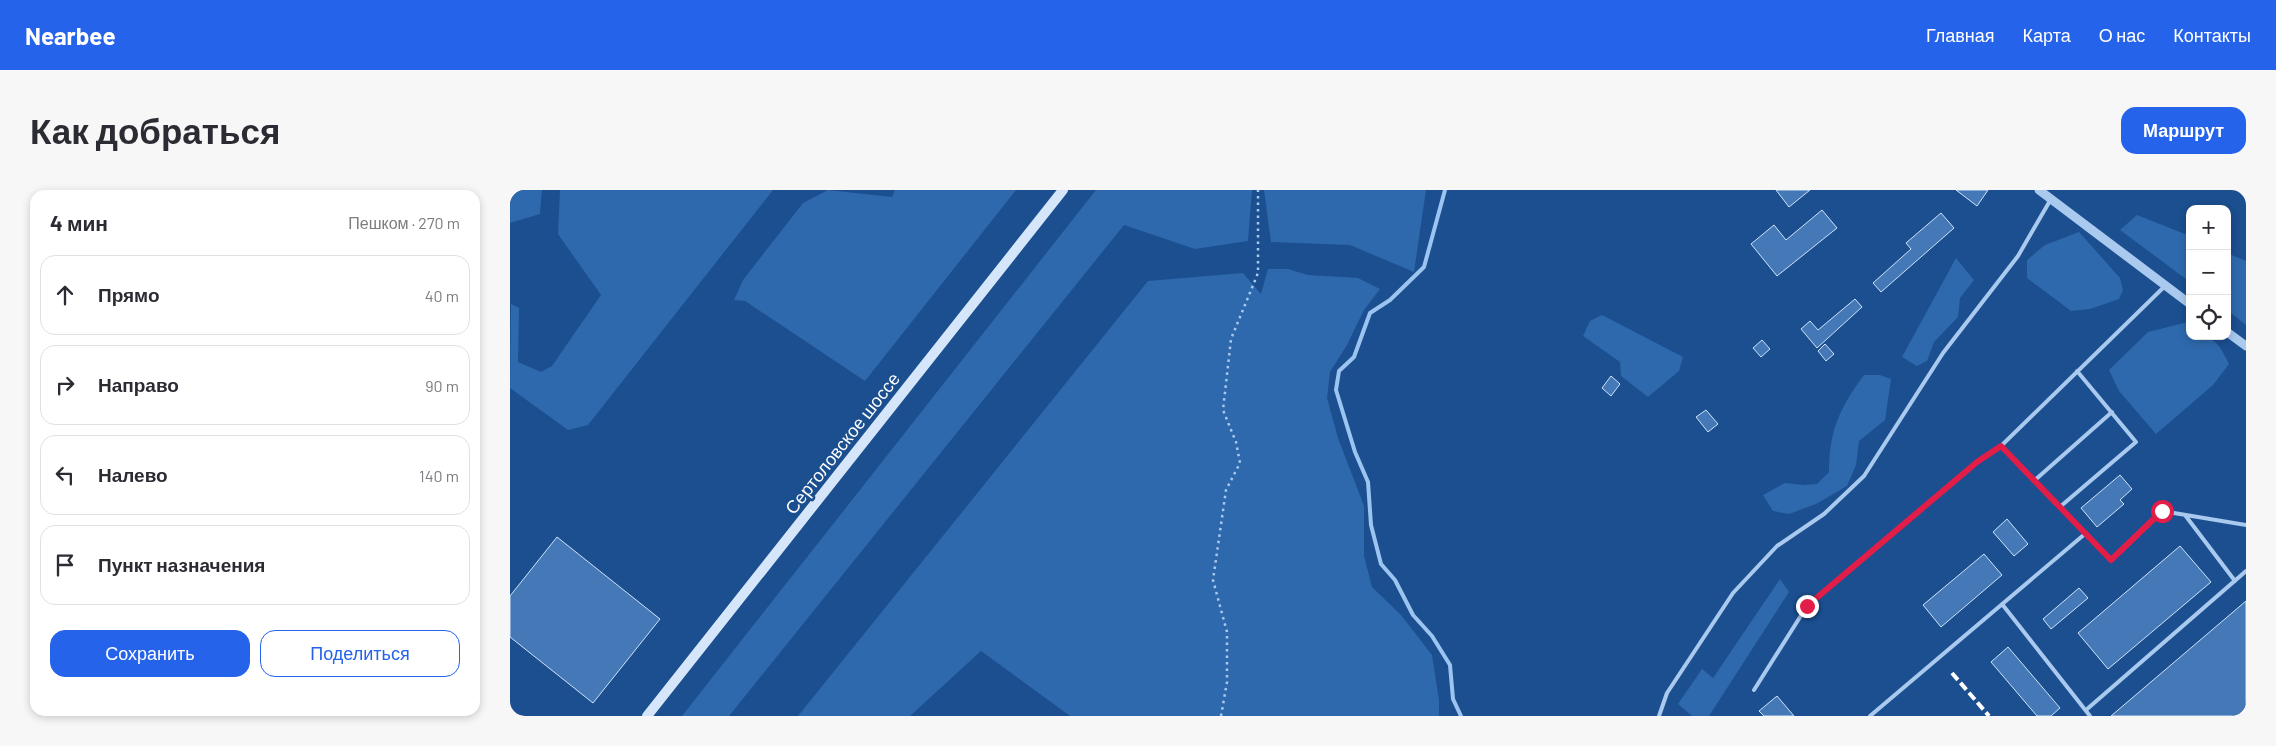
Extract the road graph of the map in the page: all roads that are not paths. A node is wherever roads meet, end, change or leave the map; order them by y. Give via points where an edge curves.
1 (1063, 190) edge
2 (2039, 190) edge
3 (2051, 199) junction
4 (2165, 286) junction
5 (2186, 301) edge
6 (2231, 335) edge
7 (2246, 346) edge
8 (2078, 371) junction
9 (2112, 412) junction
10 (2001, 446) junction
11 (2035, 480) junction
12 (2060, 506) junction
13 (2184, 515) junction
14 (2246, 525) edge
15 (2086, 532) junction
16 (2246, 571) edge
17 (2235, 581) junction
18 (2002, 604) junction
19 (1754, 690) dead end
20 (2086, 710) junction
21 (647, 716) edge
22 (1659, 716) edge
23 (1870, 716) edge
24 (2090, 716) edge

1 - 21 main road, Сертоловское шоссе
2 - 3 street
3 - 4 street
3 - 22 lane via 2018,256 1943,353 1864,476 1824,514 1777,546 1733,593 1667,693
4 - 5 street
4 - 8 lane
6 - 7 street
8 - 9 lane
8 - 10 lane
9 - 11 lane
9 - 12 lane via 2136,442
10 - 11 lane
10 - 19 lane via 1977,462 1807,606
11 - 12 lane
12 - 15 lane
13 - 14 lane
13 - 15 lane via 2162,511 2111,560
13 - 17 lane
15 - 18 lane
16 - 17 lane
17 - 20 lane
18 - 20 lane
18 - 23 lane
20 - 24 lane

